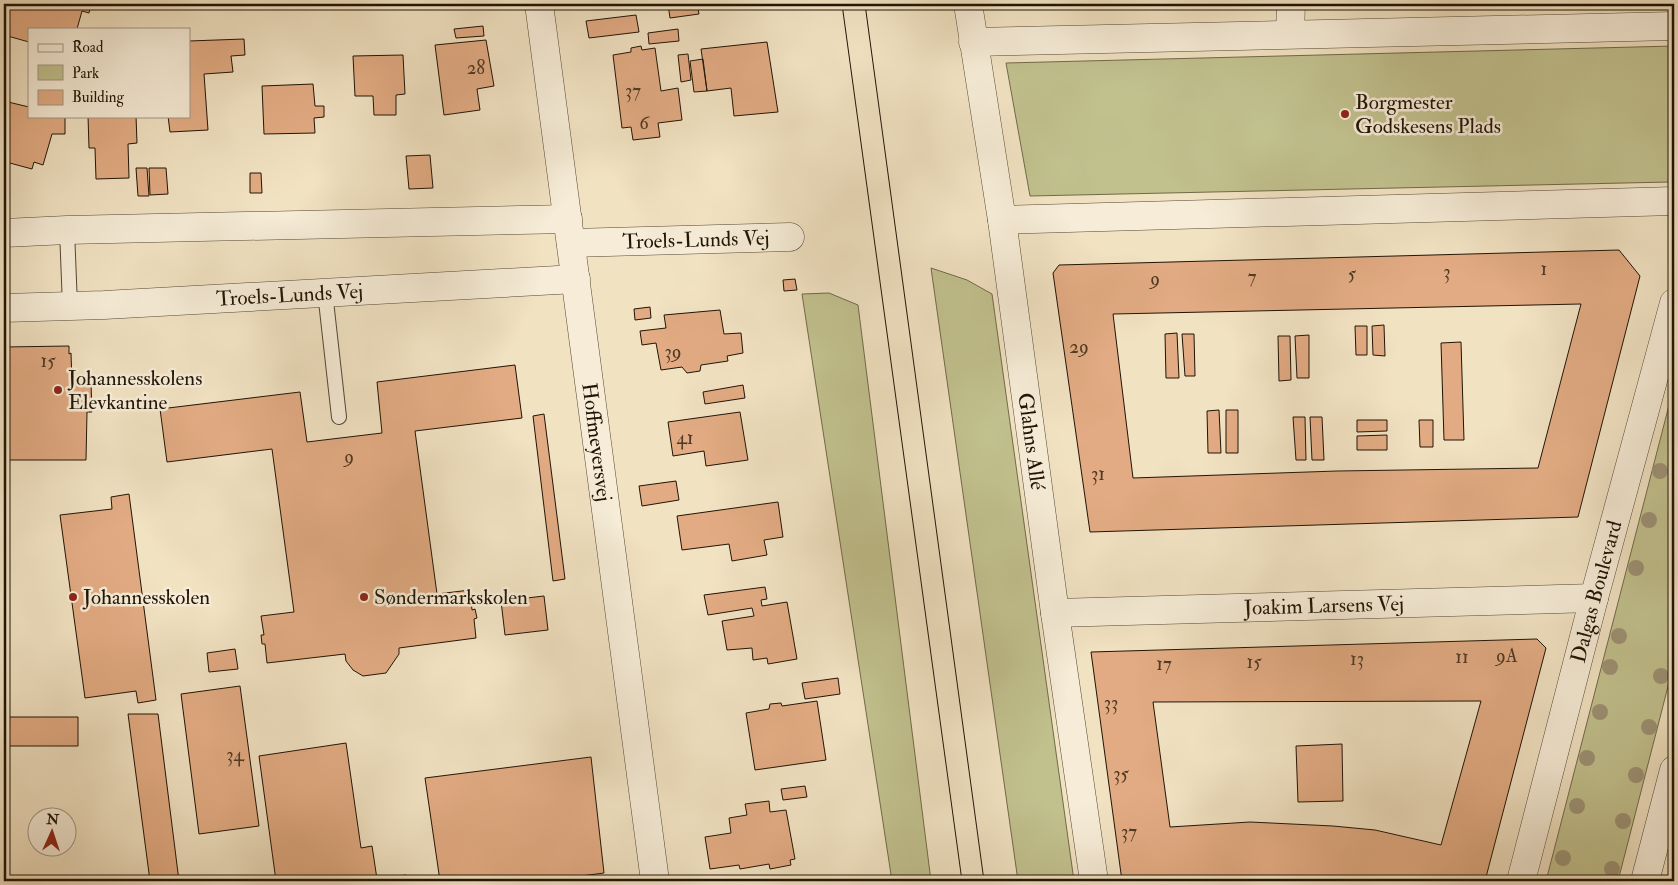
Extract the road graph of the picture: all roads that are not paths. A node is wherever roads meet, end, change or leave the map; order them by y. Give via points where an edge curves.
1 (539, 4) edge
2 (968, 4) edge
3 (1291, 4) edge
4 (1674, 26) edge
5 (1290, 34) junction
6 (973, 42) junction
7 (1674, 201) edge
8 (1002, 220) junction
9 (67, 230) junction
10 (570, 230) junction
11 (4, 233) edge
12 (790, 237) dead end
13 (576, 278) junction
14 (325, 292) junction
15 (1674, 303) edge
16 (70, 306) junction
17 (4, 308) edge
18 (339, 417) dead end
19 (1594, 598) junction
20 (1055, 613) junction
21 (1674, 770) edge
22 (655, 881) edge
23 (1094, 881) edge
24 (1521, 881) edge
25 (1645, 881) edge

1 - 10 street, Hoffmeyersvej
2 - 6 street, Glahns Allé
3 - 5 street
4 - 5 street
5 - 6 street
6 - 8 street, Glahns Allé
7 - 8 street
8 - 20 street, Glahns Allé
9 - 10 street, Troels-Lunds Vej
9 - 11 street, Troels-Lunds Vej
9 - 16 lane
10 - 12 street, Troels-Lunds Vej
10 - 13 street, Hoffmeyersvej
13 - 14 street, Troels-Lunds Vej
13 - 22 street, Hoffmeyersvej
14 - 16 street, Troels-Lunds Vej
14 - 18 lane
15 - 19 street, Dalgas Boulevard
16 - 17 street, Troels-Lunds Vej
19 - 20 street, Joakim Larsens Vej
19 - 24 street, Dalgas Boulevard
20 - 23 street, Glahns Allé
21 - 25 street

